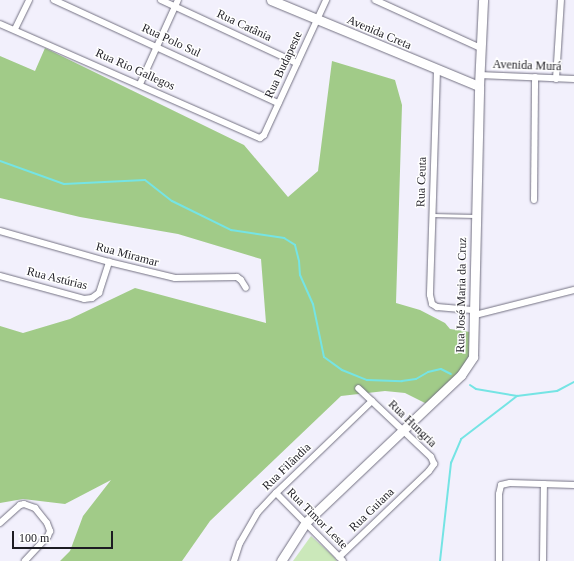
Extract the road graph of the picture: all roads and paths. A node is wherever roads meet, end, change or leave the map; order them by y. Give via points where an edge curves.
1 (29, 0) edge
2 (54, 0) edge
3 (161, 0) edge
4 (178, 0) edge
5 (271, 0) edge
6 (326, 0) edge
7 (375, 0) edge
8 (561, 0) edge
9 (481, 1) edge
10 (176, 6) junction
11 (316, 20) junction
12 (1, 25) edge
13 (15, 29) junction
14 (157, 47) junction
15 (481, 48) junction
16 (297, 63) junction
17 (437, 70) junction
18 (479, 75) junction
19 (535, 77) junction
20 (574, 78) edge
21 (556, 79) junction
22 (140, 84) junction
23 (479, 86) junction
24 (278, 103) junction
25 (260, 138) joint
26 (534, 200) dead end
27 (432, 215) junction
28 (476, 216) junction
29 (0, 231) edge
30 (109, 262) junction
31 (0, 276) edge
32 (246, 288) dead end
33 (574, 290) edge
34 (475, 313) junction
35 (358, 388) dead end
36 (372, 401) junction
37 (404, 431) junction
38 (420, 479) joint
39 (544, 484) junction
40 (574, 485) edge
41 (276, 493) junction
42 (306, 522) junction
43 (0, 523) edge
44 (341, 559) edge
45 (25, 561) edge
46 (234, 561) edge
47 (281, 561) edge
48 (499, 561) edge
49 (543, 561) edge

1 - 13 street
2 - 14 street, Rua Polo Sul
3 - 10 street, Rua Catânia
4 - 10 street
5 - 11 street, Avenida Creta
6 - 11 street, Rua Budapeste
7 - 15 street
8 - 21 street
9 - 15 street, Rua José Maria da Cruz
10 - 14 street
10 - 16 street, Rua Catânia
11 - 16 street, Rua Budapeste
11 - 17 street, Avenida Creta
12 - 13 street, Rua Rio Gallegos
13 - 22 street, Rua Rio Gallegos
14 - 22 street
14 - 24 street, Rua Polo Sul
15 - 18 street, Rua José Maria da Cruz
16 - 24 street, Rua Budapeste
17 - 23 street, Avenida Creta
17 - 27 street, Rua Ceuta
18 - 19 street, Avenida Murá
18 - 23 street, Rua José Maria da Cruz
19 - 21 street, Avenida Murá
19 - 26 street
20 - 21 street, Avenida Murá
22 - 25 street, Rua Rio Gallegos
23 - 28 street, Rua José Maria da Cruz
24 - 25 street, Rua Budapeste via 264,135
27 - 28 lane
27 - 34 street, Rua Ceuta via 432,304
28 - 34 street, Rua José Maria da Cruz
29 - 30 street, Rua Miramar
30 - 31 street, Rua Astúrias via 99,293 92,298 84,299
30 - 32 street, Rua Miramar via 175,278 237,277
33 - 34 street
34 - 37 street, Rua José Maria da Cruz via 471,363
35 - 36 street, Rua Hungria
36 - 37 street, Rua Hungria
36 - 41 street, Rua Filândia
37 - 38 street, Rua Hungria via 434,461 429,471
37 - 42 street, Rua José Maria da Cruz
38 - 44 street, Rua Guiana
39 - 40 street
39 - 48 street via 505,483 500,488
39 - 49 street
41 - 42 street, Rua Timor Leste
41 - 46 street, Rua Filândia via 250,525
42 - 44 street, Rua Timor Leste
42 - 47 street, Rua José Maria da Cruz
43 - 45 street via 24,504 35,508 49,527 48,536

